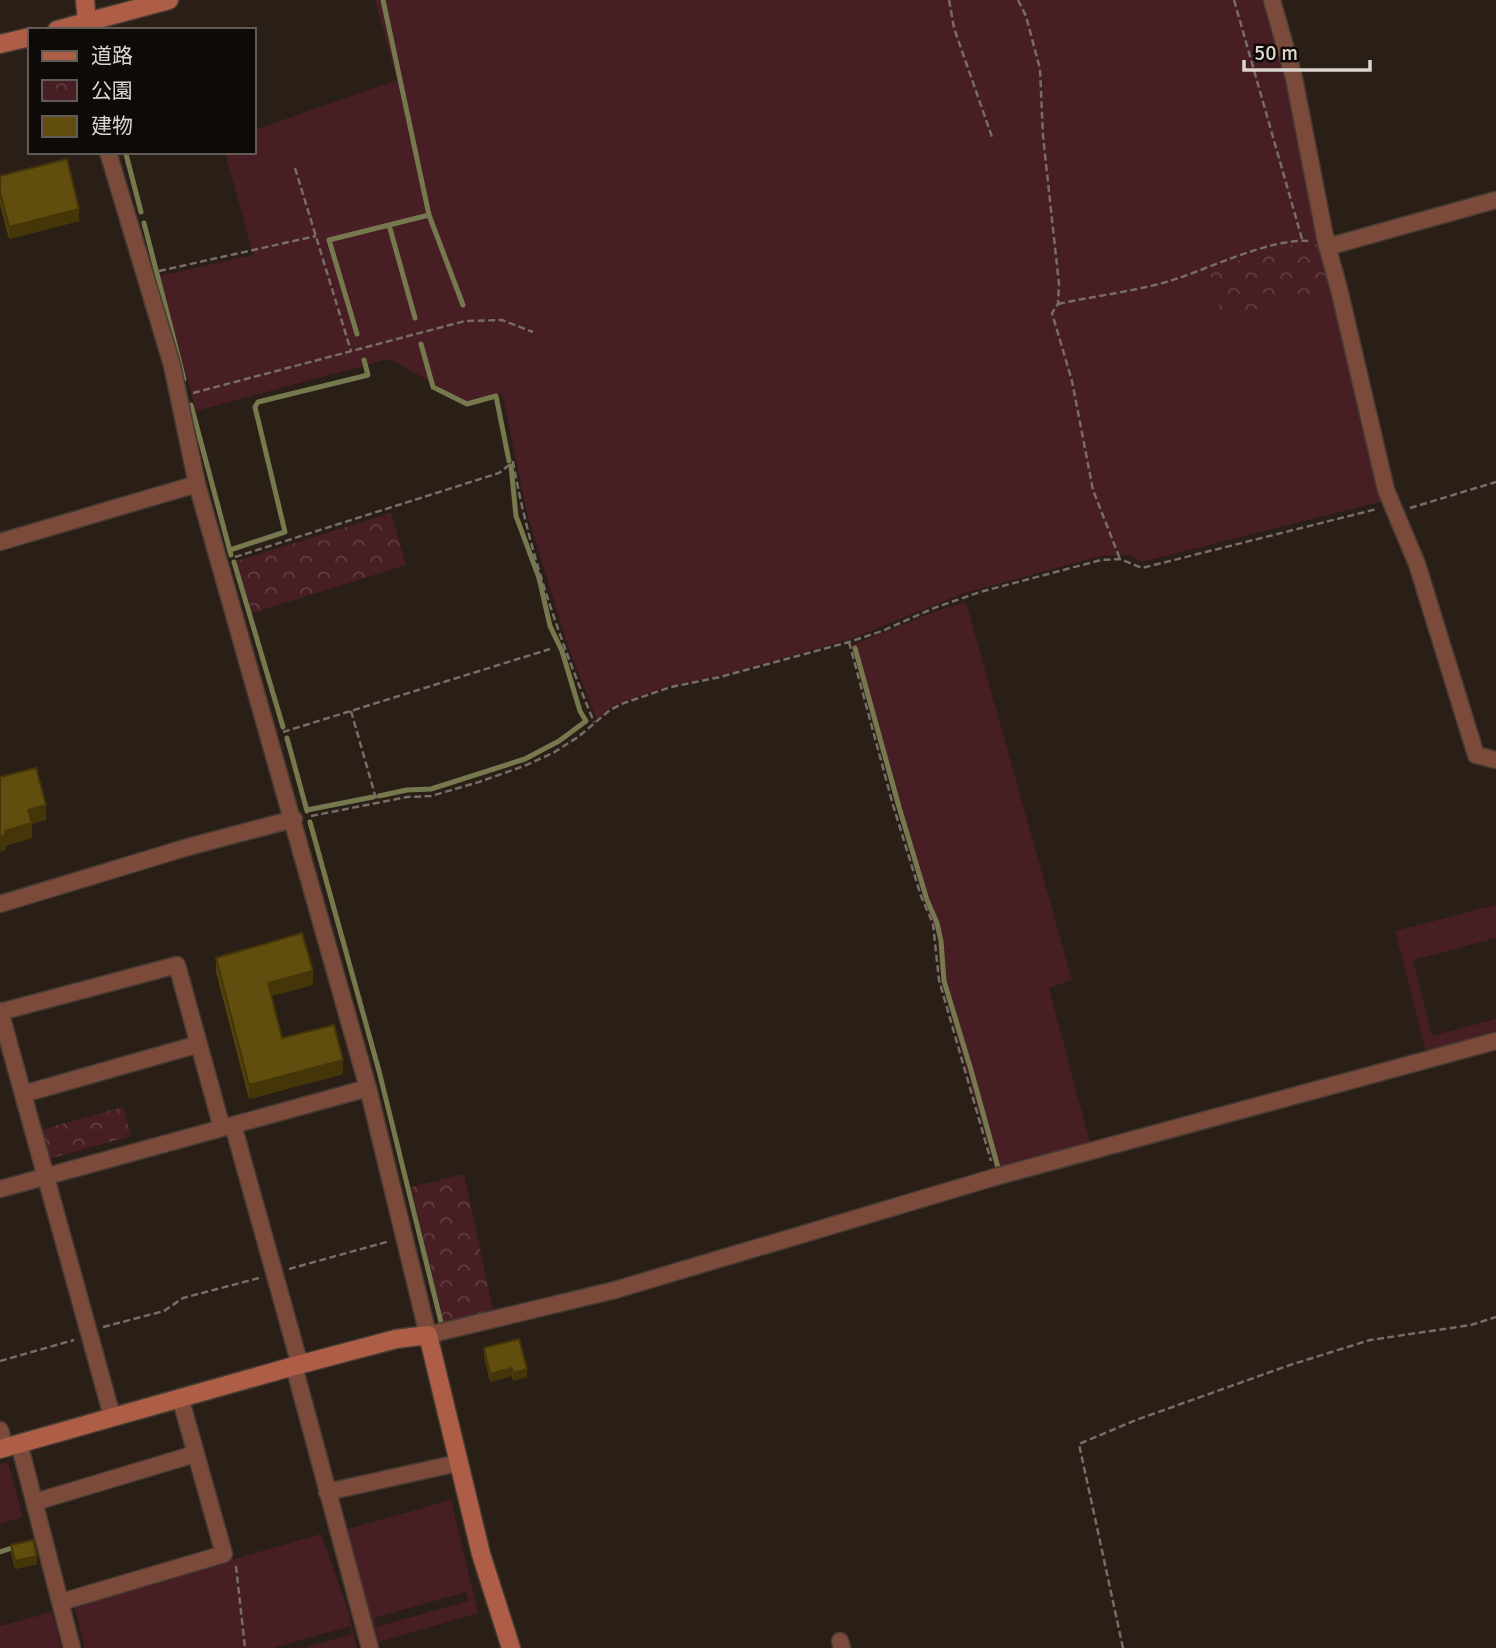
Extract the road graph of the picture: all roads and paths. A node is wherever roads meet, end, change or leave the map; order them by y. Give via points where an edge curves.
1 (85, 0) edge
2 (169, 0) edge
3 (949, 0) edge
4 (1018, 0) edge
5 (1234, 0) edge
6 (1272, 0) edge
7 (88, 26) edge
8 (28, 37) edge
9 (0, 44) edge
10 (992, 137) dead end
11 (109, 154) edge
12 (295, 168) dead end
13 (1496, 200) edge
14 (316, 236) junction
15 (1303, 240) junction
16 (1326, 244) junction
17 (159, 271) dead end
18 (1058, 304) junction
19 (533, 332) dead end
20 (351, 351) junction
21 (180, 396) junction
22 (1496, 482) edge
23 (197, 484) junction
24 (1395, 509) junction
25 (0, 542) edge
26 (1120, 559) junction
27 (219, 562) junction
28 (849, 642) junction
29 (550, 649) dead end
30 (351, 711) junction
31 (594, 723) junction
32 (269, 736) junction
33 (1496, 760) edge
34 (378, 803) junction
35 (293, 819) junction
36 (0, 904) edge
37 (0, 1012) edge
38 (1496, 1041) edge
39 (199, 1044) junction
40 (368, 1088) junction
41 (23, 1094) junction
42 (228, 1127) junction
43 (46, 1177) junction
44 (995, 1177) junction
45 (0, 1189) edge
46 (405, 1237) junction
47 (275, 1273) junction
48 (1496, 1317) edge
49 (90, 1333) junction
50 (428, 1335) junction
51 (0, 1361) edge
52 (297, 1365) junction
53 (180, 1397) junction
54 (112, 1416) junction
55 (6, 1442) edge
56 (195, 1454) junction
57 (458, 1463) junction
58 (327, 1492) junction
59 (35, 1502) junction
60 (236, 1559) dead end
61 (61, 1602) junction
62 (72, 1648) edge
63 (245, 1648) edge
64 (370, 1648) edge
65 (511, 1648) edge
66 (1123, 1648) edge

1 - 7 street
2 - 7 street
3 - 10 path via 954,28
4 - 18 path via 1040,69
5 - 15 path
6 - 16 street via 1294,78
8 - 9 street
11 - 21 street
12 - 14 path
13 - 16 street
14 - 17 path
14 - 20 path
15 - 16 path
15 - 18 path via 1128,292
16 - 24 street via 1386,491
18 - 26 path via 1052,313 1072,382 1093,489
19 - 20 path via 502,320 466,321
20 - 21 path
21 - 23 street
22 - 24 path
23 - 25 street
23 - 27 street
24 - 26 path via 1142,568
24 - 33 street via 1435,618 1476,755
26 - 28 path via 1101,559 980,592
27 - 31 path via 499,473 513,462 523,517 558,633
27 - 32 street
28 - 31 path via 671,687 610,709
28 - 44 path via 893,805 933,924 939,980
29 - 30 path
30 - 32 path
30 - 34 path
31 - 34 path via 553,753 524,766 431,796
32 - 35 street
34 - 35 path
35 - 36 street
35 - 40 street
37 - 39 street via 177,965
37 - 41 street
38 - 44 street
39 - 41 street
39 - 42 street
40 - 42 street
40 - 46 street
41 - 43 street
42 - 43 street
42 - 47 street
43 - 45 street
43 - 49 street
44 - 50 street via 615,1290
46 - 47 path
46 - 50 street
47 - 49 path via 183,1298 164,1311
47 - 52 street
48 - 66 path via 1370,1340 1079,1444
49 - 51 path
49 - 54 street
50 - 52 street
50 - 57 street
52 - 53 street
52 - 58 street
53 - 54 street
53 - 56 street
54 - 55 street
55 - 59 street
56 - 59 street
56 - 61 street via 224,1554
57 - 58 street
57 - 65 street
58 - 64 street
59 - 61 street
60 - 63 path
61 - 62 street

